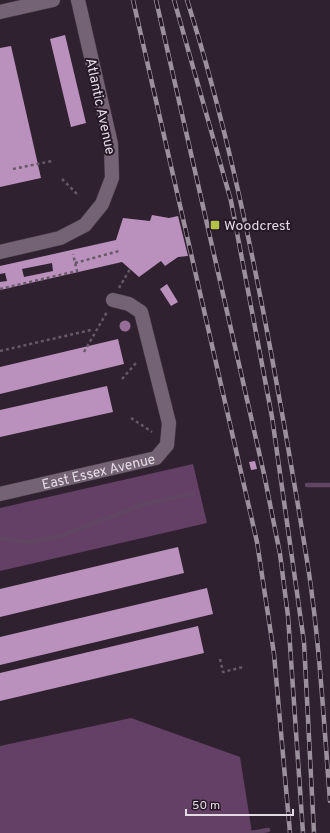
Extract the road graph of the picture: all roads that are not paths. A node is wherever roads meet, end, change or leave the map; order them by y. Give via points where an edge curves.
1 (53, 0) edge
2 (78, 0) edge
3 (0, 12) edge
4 (0, 252) edge
5 (112, 300) dead end
6 (0, 494) edge

1 - 3 lane
2 - 4 lane, Atlantic Avenue via 111,144 112,178 102,204 85,225 60,238
5 - 6 lane, East Essex Avenue via 129,304 141,312 169,423 167,445 156,458

